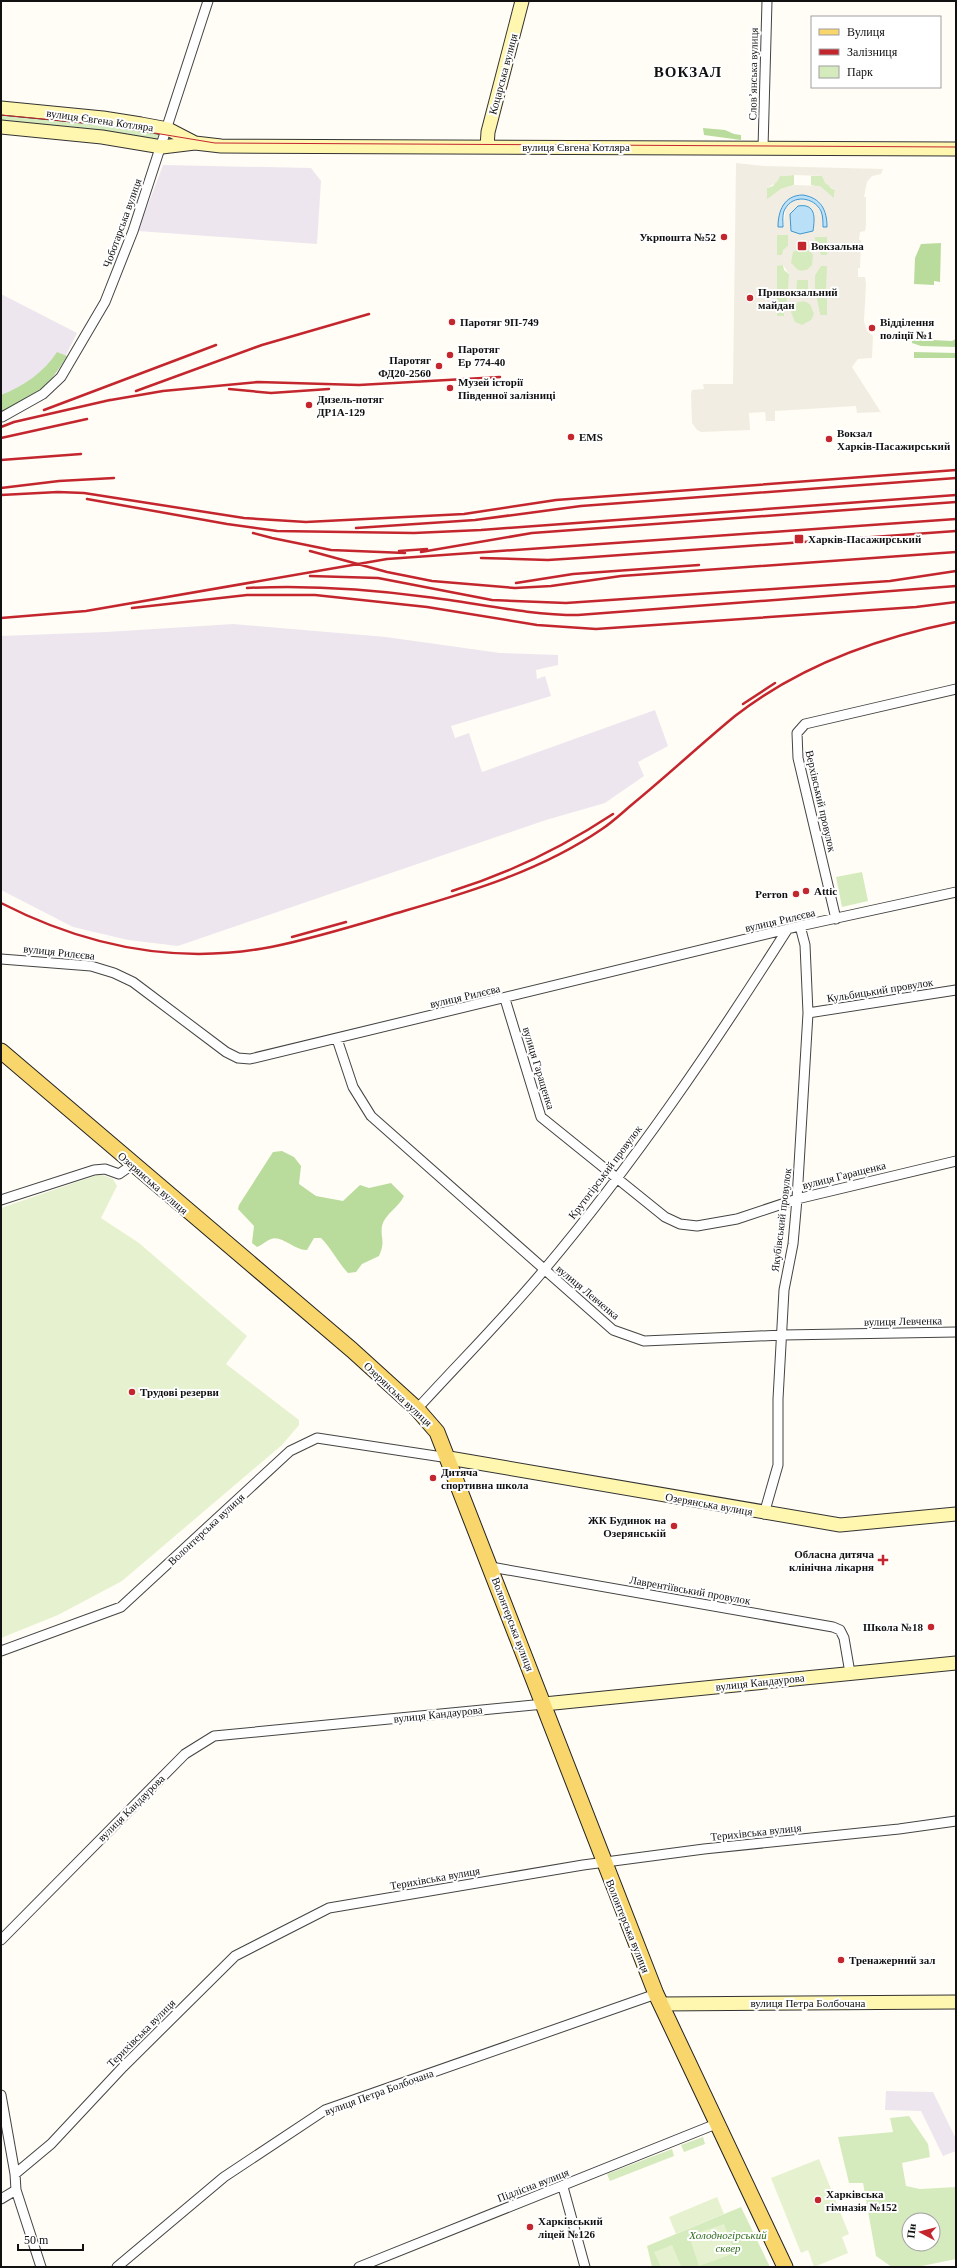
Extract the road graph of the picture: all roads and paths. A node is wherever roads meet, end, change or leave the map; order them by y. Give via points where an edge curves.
1 (208, 1) edge
2 (522, 1) edge
3 (767, 1) edge
4 (1, 108) edge
5 (1, 126) edge
6 (168, 129) junction
7 (195, 143) junction
8 (162, 147) junction
9 (487, 147) junction
10 (763, 148) junction
11 (956, 149) edge
12 (2, 417) dead end
13 (956, 689) edge
14 (956, 892) edge
15 (836, 919) junction
16 (800, 926) junction
17 (787, 930) junction
18 (1, 959) edge
19 (956, 990) edge
20 (505, 999) junction
21 (808, 1013) junction
22 (337, 1039) junction
23 (1, 1051) edge
24 (956, 1161) edge
25 (132, 1165) junction
26 (617, 1178) junction
27 (798, 1199) junction
28 (1, 1200) edge
29 (544, 1270) junction
30 (956, 1332) edge
31 (783, 1335) junction
32 (417, 1409) junction
33 (449, 1458) junction
34 (764, 1514) junction
35 (956, 1514) edge
36 (491, 1567) junction
37 (1, 1651) edge
38 (956, 1663) edge
39 (850, 1673) junction
40 (544, 1704) junction
41 (956, 1821) edge
42 (603, 1863) junction
43 (1, 1940) edge
44 (658, 1999) junction
45 (956, 2002) edge
46 (1, 2095) edge
47 (716, 2124) junction
48 (15, 2174) junction
49 (564, 2187) junction
50 (16, 2190) junction
51 (1, 2199) edge
52 (41, 2267) edge
53 (117, 2267) edge
54 (359, 2267) edge
55 (585, 2267) edge
56 (785, 2267) edge

1 - 6 street, Чоботарська вулиця
2 - 9 main road, Коцарська вулиця via 488,132
3 - 10 street, Слов’янська вулиця
4 - 6 main road, вулиця Євгена Котляра via 102,118
5 - 8 main road, вулиця Євгена Котляра via 102,137
6 - 7 main road, вулиця Євгена Котляра
6 - 8 street, Чоботарська вулиця
7 - 8 main road, вулиця Євгена Котляра
7 - 9 main road, вулиця Євгена Котляра via 221,146
8 - 12 street, Чоботарська вулиця via 134,231 106,302 61,377 43,394
9 - 10 main road, вулиця Євгена Котляра
10 - 11 main road, вулиця Євгена Котляра
13 - 15 street, Верхівський провулок via 806,724 797,733 798,758
14 - 15 street, вулиця Рилєєва
15 - 16 street, вулиця Рилєєва
16 - 17 street, вулиця Рилєєва
16 - 21 street, Якубівський провулок via 805,946
17 - 20 street, вулиця Рилєєва
17 - 26 street, Крутогірський провулок via 723,1030
18 - 22 street, вулиця Рилєєва via 90,966 114,973 133,982 226,1052 238,1058 250,1059
19 - 21 street, Кульбицький провулок
20 - 22 street, вулиця Рилєєва
20 - 26 street, вулиця Гаращенка via 541,1117
21 - 27 street, Якубівський провулок
22 - 29 street, вулиця Левченка via 353,1087 371,1116
23 - 25 main road, Озерянська вулиця
24 - 27 street, вулиця Гаращенка
25 - 28 street via 118,1174 94,1170
25 - 32 main road, Озерянська вулиця via 352,1350
26 - 27 street, вулиця Гаращенка via 665,1217 680,1224 697,1226 737,1220
26 - 29 street, Крутогірський провулок
27 - 31 street, Якубівський провулок via 784,1290
29 - 31 street, вулиця Левченка via 613,1330 644,1341
29 - 32 street, Крутогірський провулок
30 - 31 street, вулиця Левченка
31 - 34 street, Якубівський провулок via 778,1399 778,1465
32 - 33 main road, Озерянська вулиця via 437,1432
33 - 34 main road, Озерянська вулиця
33 - 36 main road, Волонтерська вулиця
33 - 37 street, Волонтерська вулиця via 317,1438 290,1451 121,1608
34 - 35 main road, Озерянська вулиця via 840,1525
36 - 39 street, Лаврентіївський провулок via 833,1627 840,1630 844,1638
36 - 40 main road, Волонтерська вулиця
38 - 39 main road, вулиця Кандаурова
39 - 40 main road, вулиця Кандаурова
40 - 42 main road, Волонтерська вулиця
40 - 43 street, вулиця Кандаурова via 214,1736 185,1754
41 - 42 street, Терихівська вулиця
42 - 44 main road, Волонтерська вулиця
42 - 48 street, Терихівська вулиця via 329,1908 235,1956 123,2067 51,2144
44 - 45 main road, вулиця Петра Болбочана
44 - 47 main road, Волонтерська вулиця
44 - 53 street, вулиця Петра Болбочана via 325,2110 224,2177
46 - 48 street
47 - 49 street, Підлісна вулиця
47 - 56 main road, Волонтерська вулиця
48 - 50 street
49 - 54 street, Підлісна вулиця
49 - 55 street
50 - 51 street
50 - 52 street

